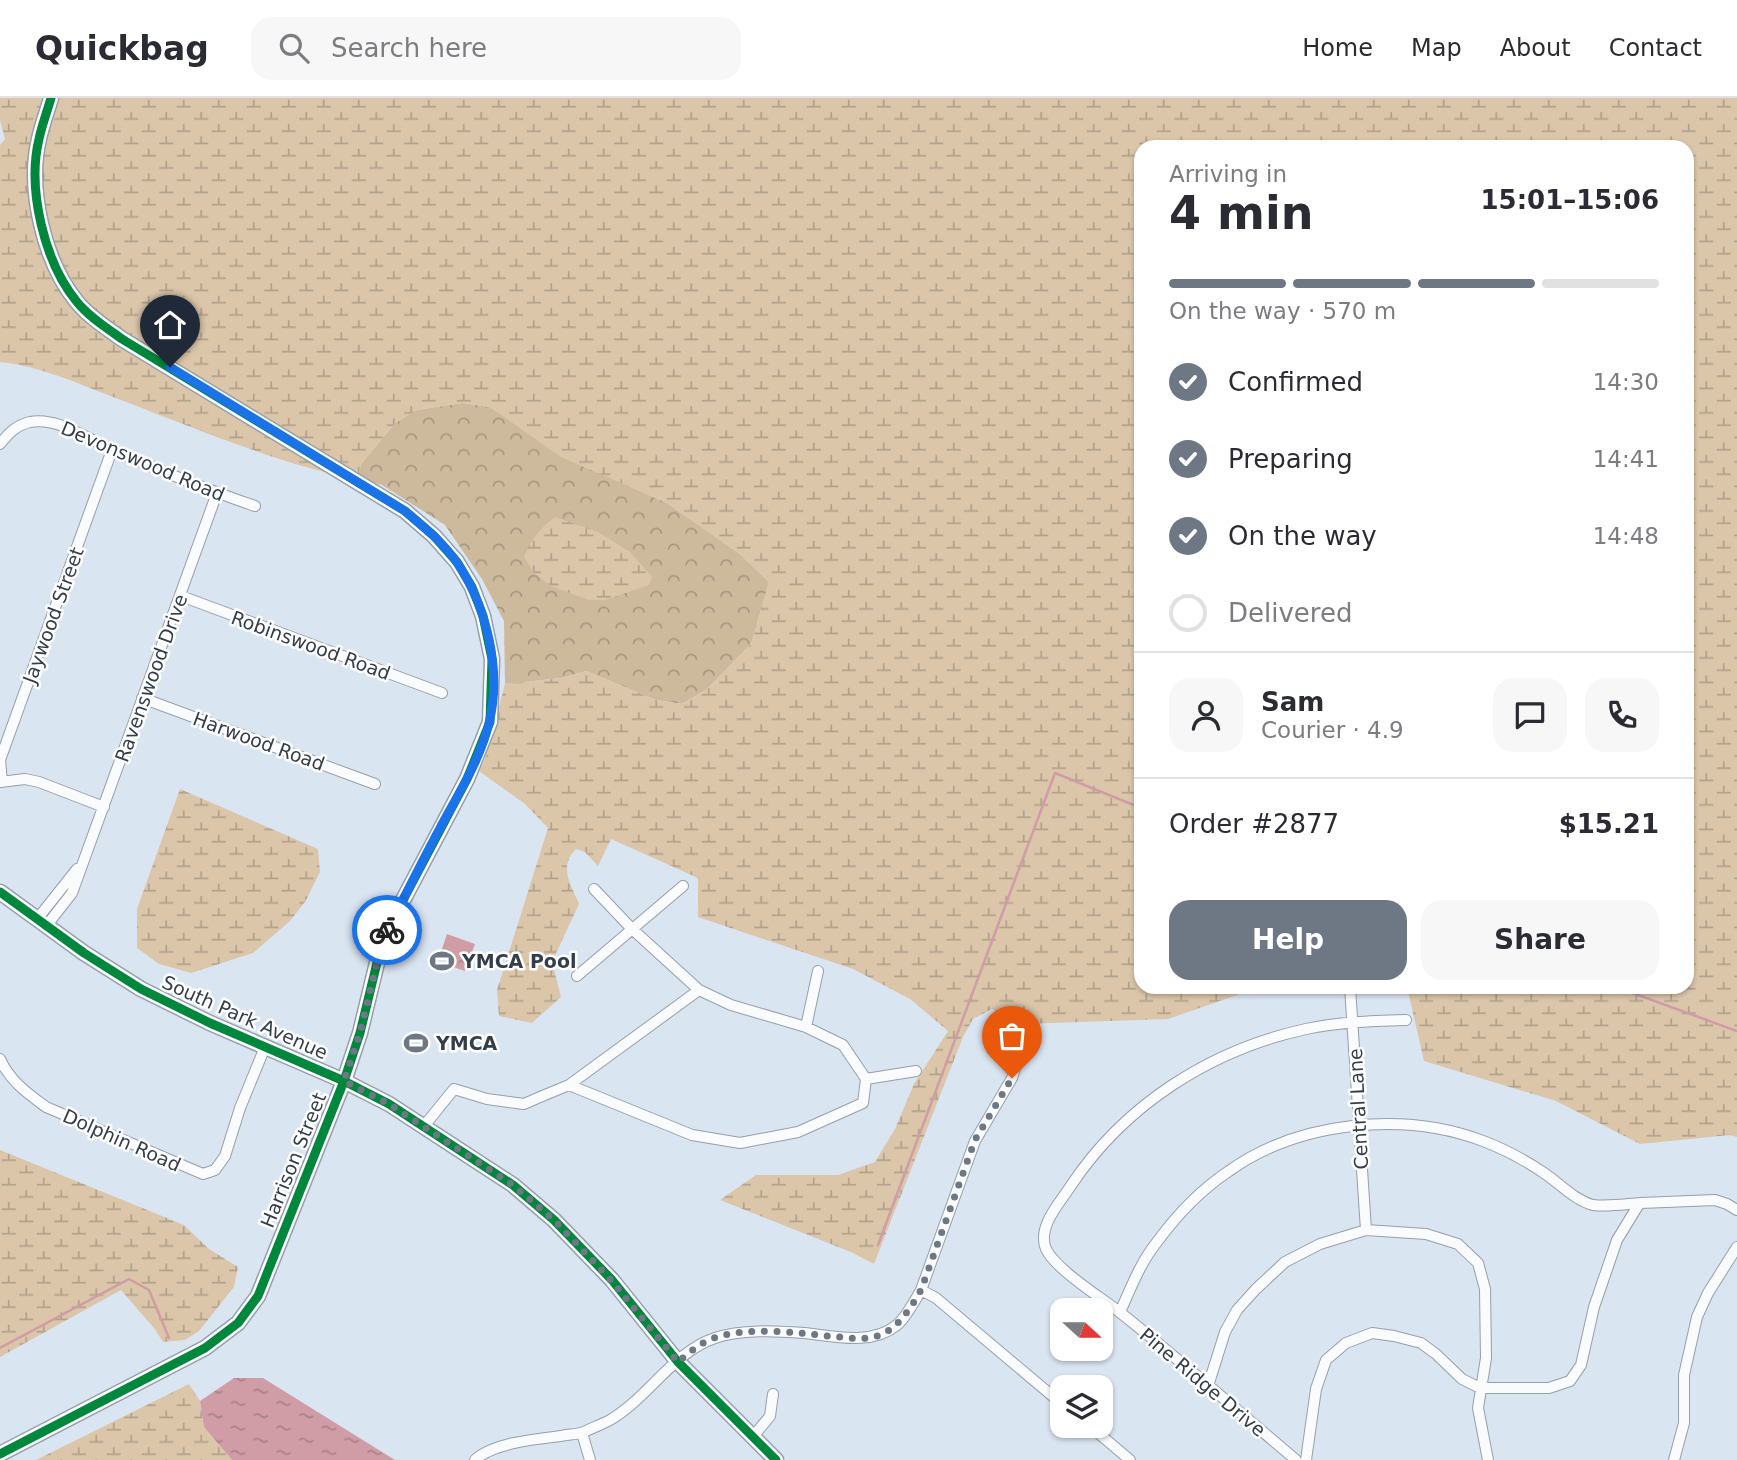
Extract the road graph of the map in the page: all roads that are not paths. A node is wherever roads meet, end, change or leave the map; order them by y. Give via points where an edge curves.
1 (51, 98) edge
2 (0, 444) edge
3 (112, 450) junction
4 (217, 493) junction
5 (255, 506) dead end
6 (181, 596) junction
7 (442, 693) dead end
8 (142, 698) junction
9 (1, 782) edge
10 (375, 784) dead end
11 (104, 807) junction
12 (683, 886) dead end
13 (594, 889) dead end
14 (0, 892) edge
15 (42, 922) junction
16 (632, 928) junction
17 (818, 971) dead end
18 (577, 976) dead end
19 (699, 990) junction
20 (1351, 994) edge
21 (1406, 1020) dead end
22 (1353, 1022) junction
23 (806, 1027) junction
24 (265, 1047) junction
25 (1020, 1053) dead end
26 (0, 1059) edge
27 (916, 1071) dead end
28 (866, 1079) junction
29 (344, 1081) junction
30 (569, 1086) junction
31 (1358, 1125) junction
32 (424, 1126) junction
33 (1639, 1203) junction
34 (1737, 1210) edge
35 (1366, 1230) junction
36 (1737, 1247) edge
37 (921, 1290) junction
38 (1120, 1312) junction
39 (678, 1362) junction
40 (1208, 1386) junction
41 (1480, 1388) junction
42 (773, 1394) dead end
43 (1050, 1394) edge
44 (582, 1433) junction
45 (752, 1438) junction
46 (1104, 1438) edge
47 (0, 1454) edge
48 (475, 1460) edge
49 (590, 1460) edge
50 (776, 1460) edge
51 (1130, 1460) edge
52 (1296, 1460) edge
53 (1306, 1460) edge
54 (1488, 1460) edge
55 (1674, 1460) edge

1 - 29 street, Harrison Street via 38,140 36,194 48,246 77,303 122,339 405,511 457,562 483,616 492,659 490,722 467,779 383,938
2 - 3 street, Devonswood Road via 13,428 30,422 49,423
3 - 4 street, Devonswood Road
3 - 9 street, Jaywood Street via 0,760
4 - 5 street, Devonswood Road
4 - 6 street, Ravenswood Drive
6 - 7 street, Robinswood Road
6 - 8 street, Ravenswood Drive
8 - 10 street, Harwood Road
8 - 11 street, Ravenswood Drive
9 - 11 street via 39,782
11 - 15 street, Ravenswood Drive via 72,893
12 - 16 street
13 - 16 street
14 - 15 street, South Park Avenue
15 - 24 street, South Park Avenue via 141,989
16 - 18 street
16 - 19 street
17 - 23 street
19 - 23 street via 731,1005
19 - 30 street
20 - 22 street, Central Lane
21 - 22 street, Pine Ridge Drive
22 - 31 street, Central Lane
22 - 38 street, Pine Ridge Drive via 1270,1038 1181,1078 1123,1123 1080,1172 1045,1228 1045,1246 1054,1261
23 - 28 street via 843,1045
24 - 26 street, Dolphin Road via 225,1156 215,1170 202,1174 46,1107 23,1091
24 - 29 street, South Park Avenue
25 - 37 street via 1012,1078 975,1140
27 - 28 street
28 - 30 street via 863,1103 798,1132 740,1143 692,1135
29 - 32 street, South Park Avenue
29 - 47 street, Harrison Street via 258,1296 238,1323 205,1348
30 - 32 street via 524,1104 454,1088
31 - 33 street via 1403,1123 1444,1129 1503,1150 1591,1205
31 - 35 street, Central Lane
31 - 38 street via 1317,1132 1265,1150 1229,1170 1157,1241
32 - 39 street, South Park Avenue via 513,1185 554,1220
33 - 34 street via 1715,1200
33 - 41 street via 1617,1240 1581,1364 1570,1381 1549,1388
35 - 40 street via 1320,1244 1285,1262 1256,1289 1225,1332
35 - 41 street via 1426,1234 1458,1244 1478,1263 1485,1289 1486,1358
36 - 55 street via 1697,1317 1684,1375 1684,1423
37 - 39 street via 897,1325 876,1336 733,1334 712,1339
37 - 43 street
38 - 40 street, Pine Ridge Drive
39 - 44 street via 612,1419
39 - 45 street, South Park Avenue
40 - 52 street, Pine Ridge Drive
41 - 53 street via 1462,1379 1421,1343 1372,1333 1346,1343 1326,1360 1316,1389
41 - 54 street via 1478,1408
42 - 45 street via 770,1416
44 - 48 street via 518,1443 482,1453
44 - 49 street
45 - 50 street, South Park Avenue
46 - 51 street

